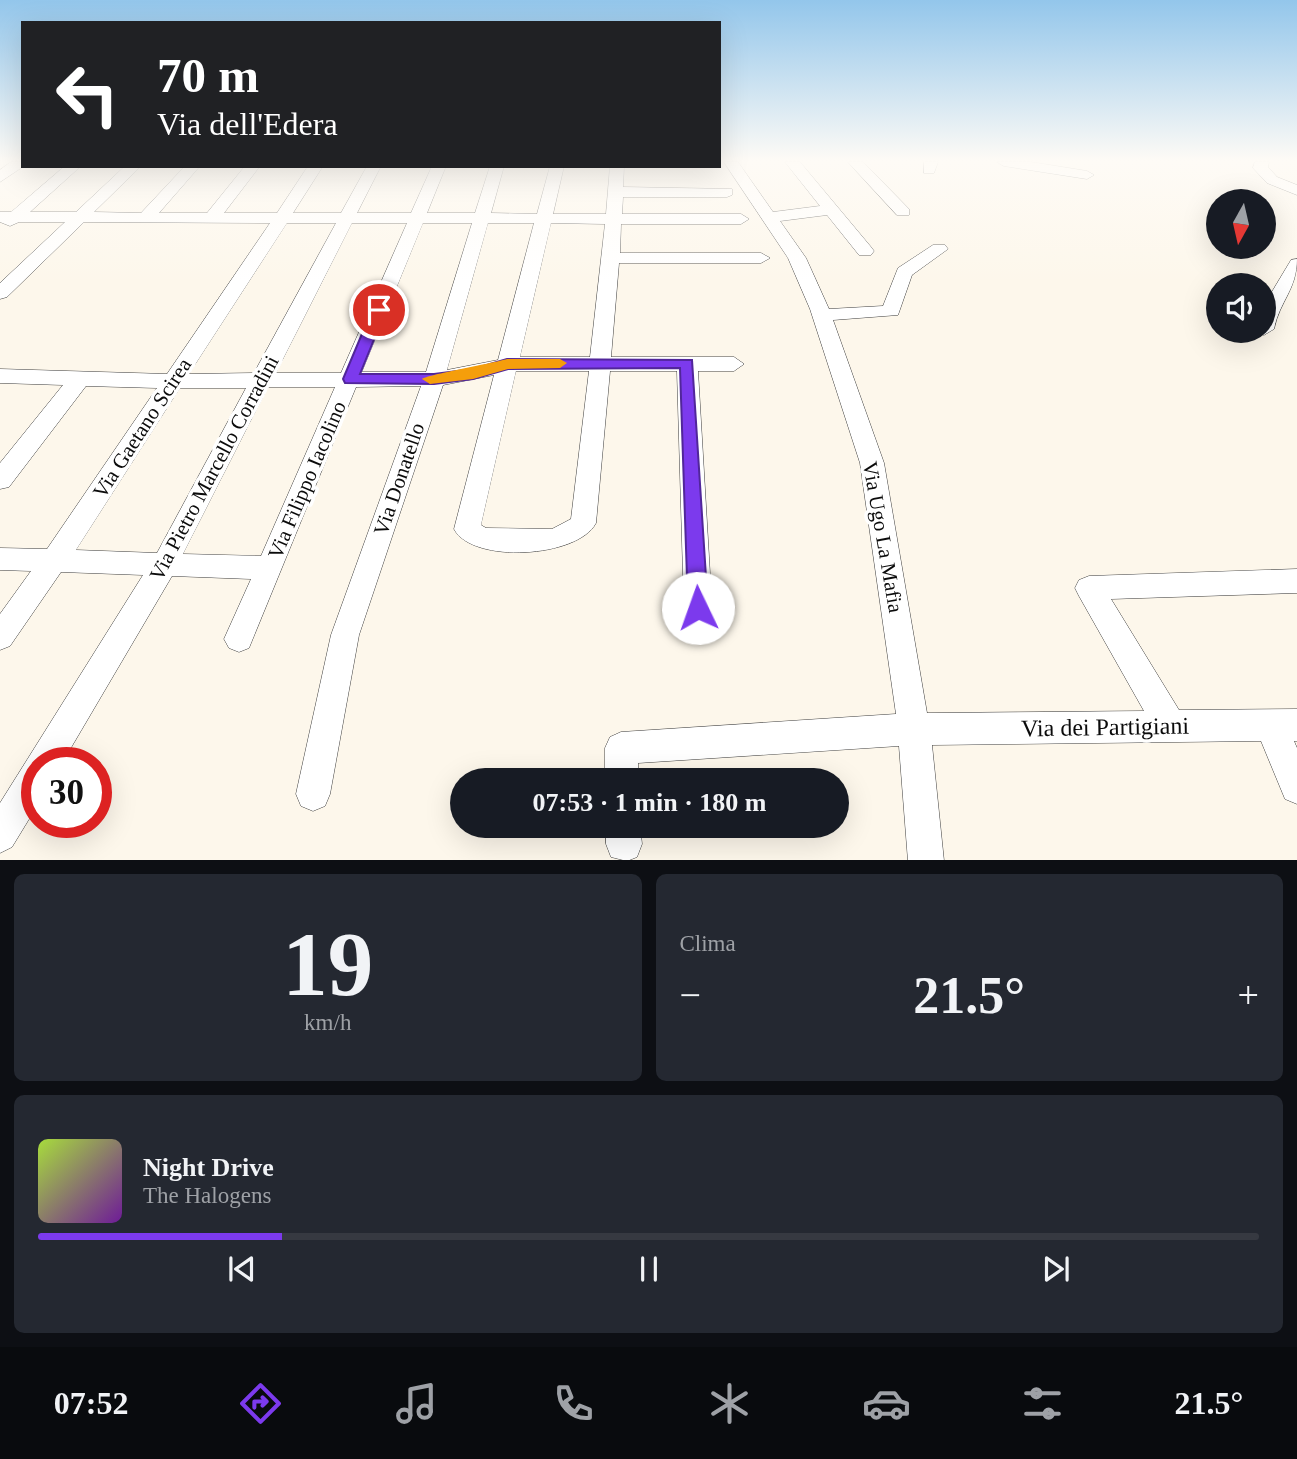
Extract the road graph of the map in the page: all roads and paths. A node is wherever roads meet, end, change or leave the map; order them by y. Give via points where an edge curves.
1 (26, 202) edge
2 (96, 202) edge
3 (160, 202) edge
4 (224, 202) edge
5 (292, 202) edge
6 (355, 202) edge
7 (424, 202) edge
8 (486, 202) edge
9 (548, 202) edge
10 (613, 202) edge
11 (759, 202) edge
12 (825, 202) edge
13 (894, 202) edge
14 (832, 210) junction
15 (903, 212) dead end
16 (8, 216) edge
17 (81, 217) junction
18 (146, 217) junction
19 (212, 217) junction
20 (282, 217) junction
21 (769, 217) junction
22 (347, 218) junction
23 (418, 218) junction
24 (481, 218) junction
25 (545, 218) junction
26 (612, 218) junction
27 (704, 219) junction
28 (741, 219) dead end
29 (0, 229) edge
30 (939, 249) dead end
31 (865, 251) dead end
32 (611, 258) junction
33 (723, 258) junction
34 (761, 258) dead end
35 (1297, 264) edge
36 (0, 293) edge
37 (1276, 300) edge
38 (821, 314) junction
39 (600, 363) junction
40 (687, 363) junction
41 (507, 364) junction
42 (734, 364) dead end
43 (0, 376) edge
44 (80, 378) junction
45 (350, 379) junction
46 (434, 379) junction
47 (174, 380) junction
48 (262, 380) junction
49 (0, 480) edge
50 (0, 559) edge
51 (54, 561) junction
52 (164, 565) junction
53 (270, 568) junction
54 (1297, 582) edge
55 (698, 608) dead end
56 (0, 637) edge
57 (239, 639) dead end
58 (1170, 725) junction
59 (1284, 726) edge
60 (914, 729) junction
61 (54, 747) edge
62 (622, 768) edge
63 (1297, 787) edge
64 (313, 794) dead end
65 (21, 800) edge
66 (0, 835) edge
67 (926, 860) edge

1 - 16 street
2 - 17 street
3 - 18 street
4 - 19 street
5 - 20 street, Via Gaetano Scirea
6 - 22 street, Via Pietro Marcello Corradini
7 - 23 street, Via Filippo Iacolino
8 - 24 street, Via Donatello
9 - 25 street
10 - 26 street
11 - 21 street, Via Ugo La Mafia
12 - 14 street
13 - 15 street
14 - 21 street
14 - 31 street
16 - 17 street
16 - 29 street
17 - 18 street
17 - 36 street
18 - 19 street
19 - 20 street
20 - 22 street
20 - 47 street, Via Gaetano Scirea
21 - 38 street, Via Ugo La Mafia via 797,258
22 - 23 street
22 - 48 street, Via Pietro Marcello Corradini
23 - 24 street
23 - 45 street, Via Filippo Iacolino
24 - 25 street
24 - 46 street, Via Donatello
25 - 26 street
25 - 41 street
26 - 27 street
26 - 32 street
27 - 28 street
27 - 33 street
30 - 38 street via 904,272 891,311
32 - 33 street
32 - 39 street
33 - 34 street
35 - 37 street
38 - 60 street, Via Ugo La Mafia via 872,463
39 - 40 street
39 - 41 street
39 - 41 street via 583,523 571,534 552,540 482,539 467,529
40 - 42 street
40 - 55 street
41 - 46 street
43 - 44 street
44 - 47 street
44 - 49 street
45 - 46 street
45 - 48 street
45 - 53 street, Via Filippo Iacolino
46 - 64 street, Via Donatello via 345,635
47 - 48 street
47 - 51 street, Via Gaetano Scirea
48 - 52 street, Via Pietro Marcello Corradini
50 - 51 street
51 - 52 street
51 - 56 street, Via Gaetano Scirea
52 - 53 street
52 - 61 street, Via Pietro Marcello Corradini
53 - 57 street, Via Filippo Iacolino
54 - 58 street via 1089,588
58 - 59 street, Via dei Partigiani
58 - 60 street, Via dei Partigiani
59 - 63 street
60 - 62 street via 621,748
60 - 67 street, Via Ugo La Mafia
65 - 66 street

